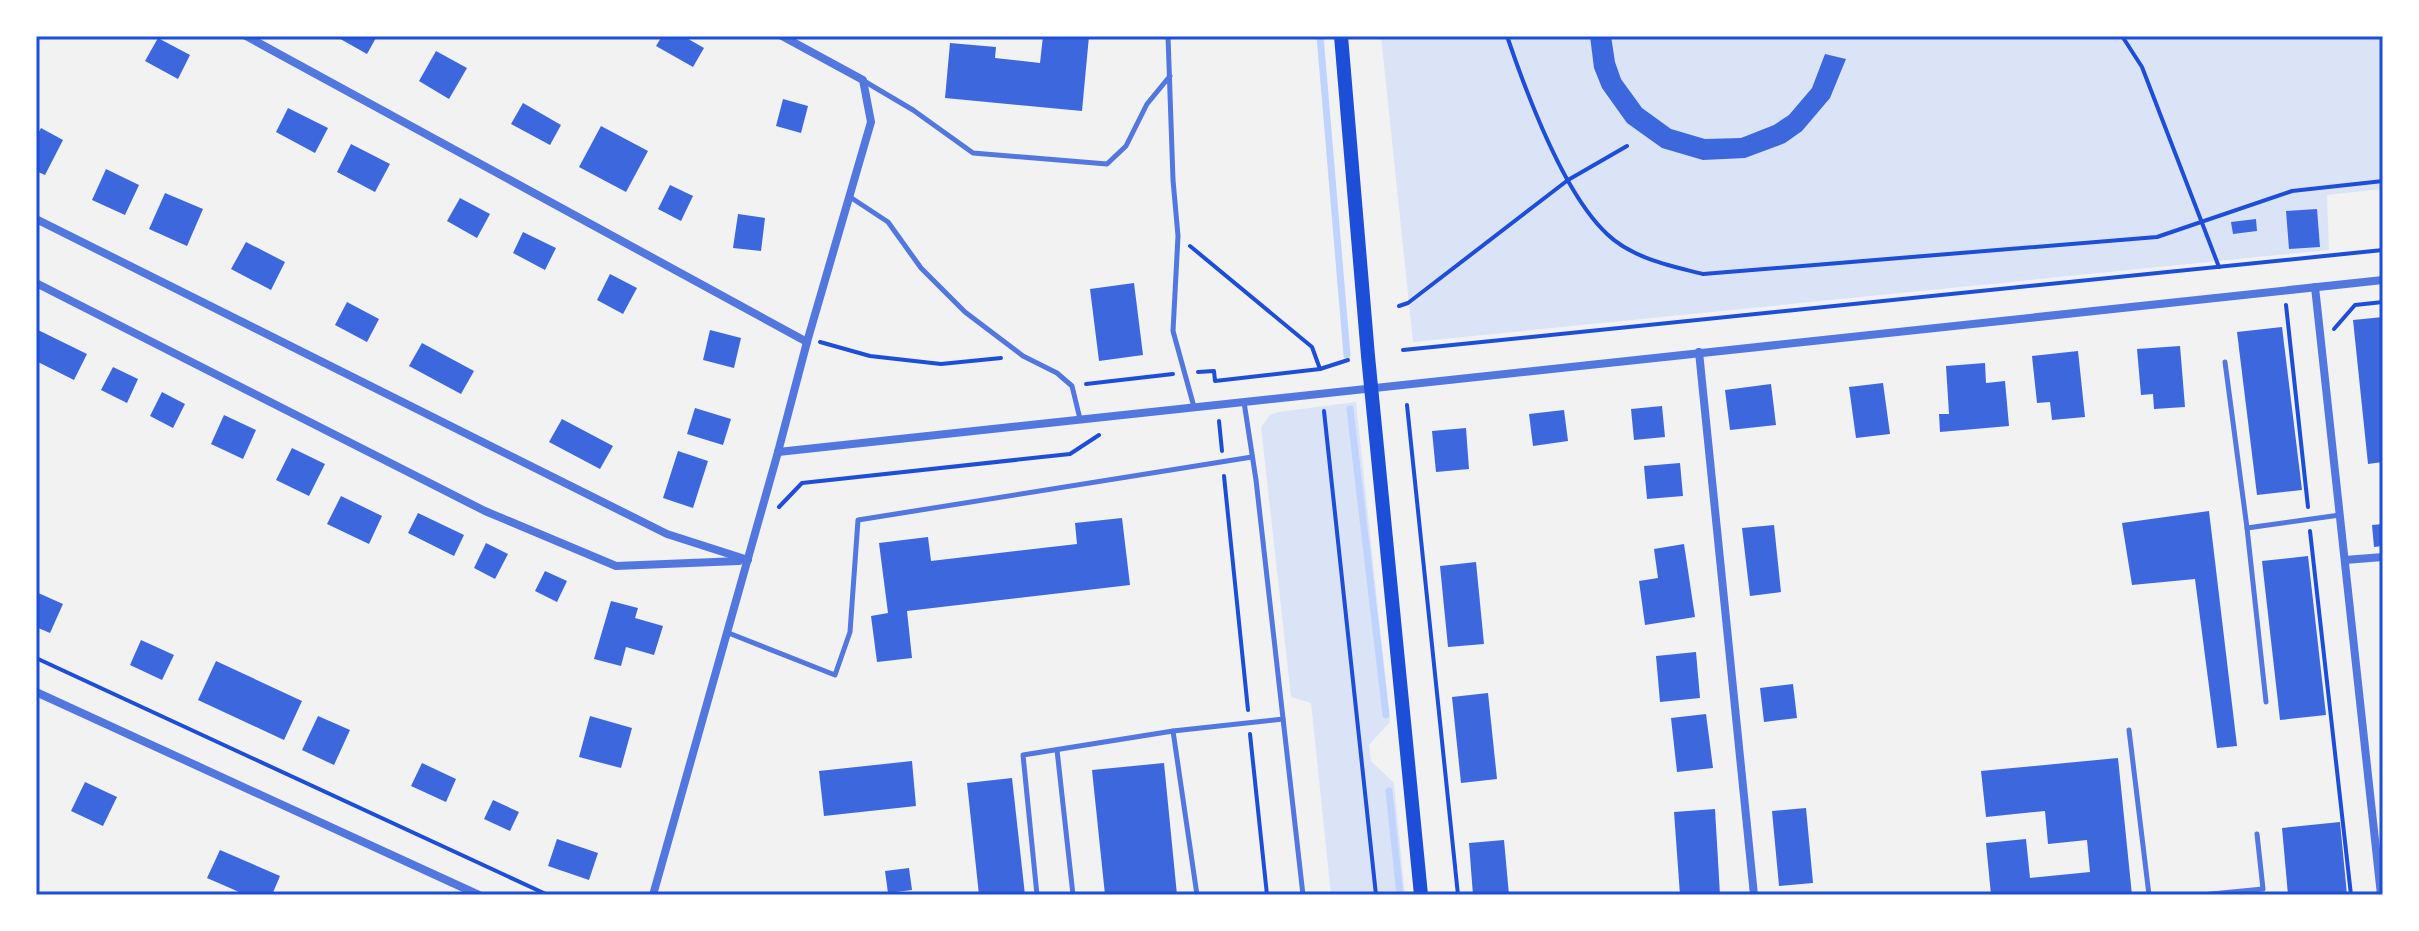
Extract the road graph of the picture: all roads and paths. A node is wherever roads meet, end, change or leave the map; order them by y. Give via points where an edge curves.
1 (782, 36) edge
2 (1168, 36) edge
3 (1341, 36) edge
4 (1507, 36) edge
5 (2122, 36) edge
6 (249, 37) edge
7 (1170, 76) junction
8 (863, 80) junction
9 (1627, 146) dead end
10 (1568, 180) junction
11 (2383, 181) edge
12 (849, 197) junction
13 (36, 219) edge
14 (2204, 222) junction
15 (1178, 236) junction
16 (2383, 250) edge
17 (2219, 267) junction
18 (2383, 280) edge
19 (36, 283) edge
20 (2315, 287) junction
21 (2285, 290) junction
22 (2383, 302) edge
23 (1399, 306) dead end
24 (807, 342) junction
25 (2322, 343) junction
26 (1403, 350) dead end
27 (1699, 352) junction
28 (1023, 356) junction
29 (1348, 360) dead end
30 (2225, 362) dead end
31 (1320, 369) junction
32 (1185, 373) junction
33 (1072, 386) junction
34 (1371, 387) junction
35 (1244, 401) junction
36 (1407, 405) dead end
37 (1194, 407) junction
38 (1324, 411) dead end
39 (1080, 419) junction
40 (1219, 421) dead end
41 (1099, 435) dead end
42 (778, 452) junction
43 (1252, 457) junction
44 (1223, 463) junction
45 (2340, 515) junction
46 (2309, 521) junction
47 (2247, 528) junction
48 (756, 532) junction
49 (2383, 557) edge
50 (748, 560) junction
51 (2345, 560) junction
52 (726, 632) junction
53 (36, 658) edge
54 (36, 692) edge
55 (2266, 702) dead end
56 (1283, 719) junction
57 (1249, 722) junction
58 (2129, 730) dead end
59 (1173, 731) junction
60 (1057, 750) junction
61 (2257, 834) dead end
62 (479, 895) edge
63 (548, 895) edge
64 (653, 895) edge
65 (1037, 895) edge
66 (1073, 895) edge
67 (1197, 895) edge
68 (1267, 895) edge
69 (1303, 895) edge
70 (1376, 895) edge
71 (1421, 895) edge
72 (1458, 895) edge
73 (1754, 895) edge
74 (2149, 895) edge
75 (2201, 895) edge
76 (2351, 895) edge
77 (2381, 895) edge

1 - 8 street
2 - 7 lane
3 - 34 main road
4 - 10 path
5 - 14 path via 2142,67
6 - 24 street
7 - 8 lane via 1147,104 1126,146 1107,164 973,153
7 - 15 lane
8 - 12 street via 871,122
9 - 10 path
10 - 14 path via 1607,235 1635,253 1703,274 2157,237
10 - 23 path
11 - 14 path via 2292,191
12 - 24 street
12 - 28 lane via 888,222 921,268 965,312
13 - 50 street via 667,534
14 - 17 path
15 - 31 path via 1312,347
15 - 32 lane via 1173,331
16 - 17 path
17 - 26 path
18 - 20 street
19 - 50 street via 485,511 616,566
20 - 21 street
20 - 25 street
21 - 27 street
21 - 46 path
22 - 25 path via 2355,305
24 - 28 path via 941,364
24 - 42 street
25 - 45 street
27 - 34 street
27 - 73 street
28 - 33 lane
29 - 31 path
30 - 47 lane
31 - 32 path via 1215,381 1214,371
32 - 33 path
32 - 37 lane
33 - 39 lane
34 - 35 street
34 - 71 main road
35 - 37 street
35 - 43 lane
36 - 72 path
37 - 39 street
38 - 70 path
39 - 42 street
40 - 44 path
41 - 48 path via 1070,454 802,483
42 - 48 street
43 - 44 lane
43 - 56 lane
44 - 52 lane via 858,520 850,632 835,675
44 - 57 path
45 - 46 lane
45 - 51 street
46 - 47 lane
46 - 76 path
47 - 55 lane
48 - 50 street
49 - 51 street
50 - 52 street
51 - 77 street
52 - 64 street
53 - 63 path
54 - 62 street
56 - 57 lane
56 - 69 lane
57 - 59 lane
57 - 68 path
58 - 74 lane
59 - 60 lane
59 - 67 lane
60 - 65 lane via 1023,755
60 - 66 lane
61 - 75 lane via 2263,889

